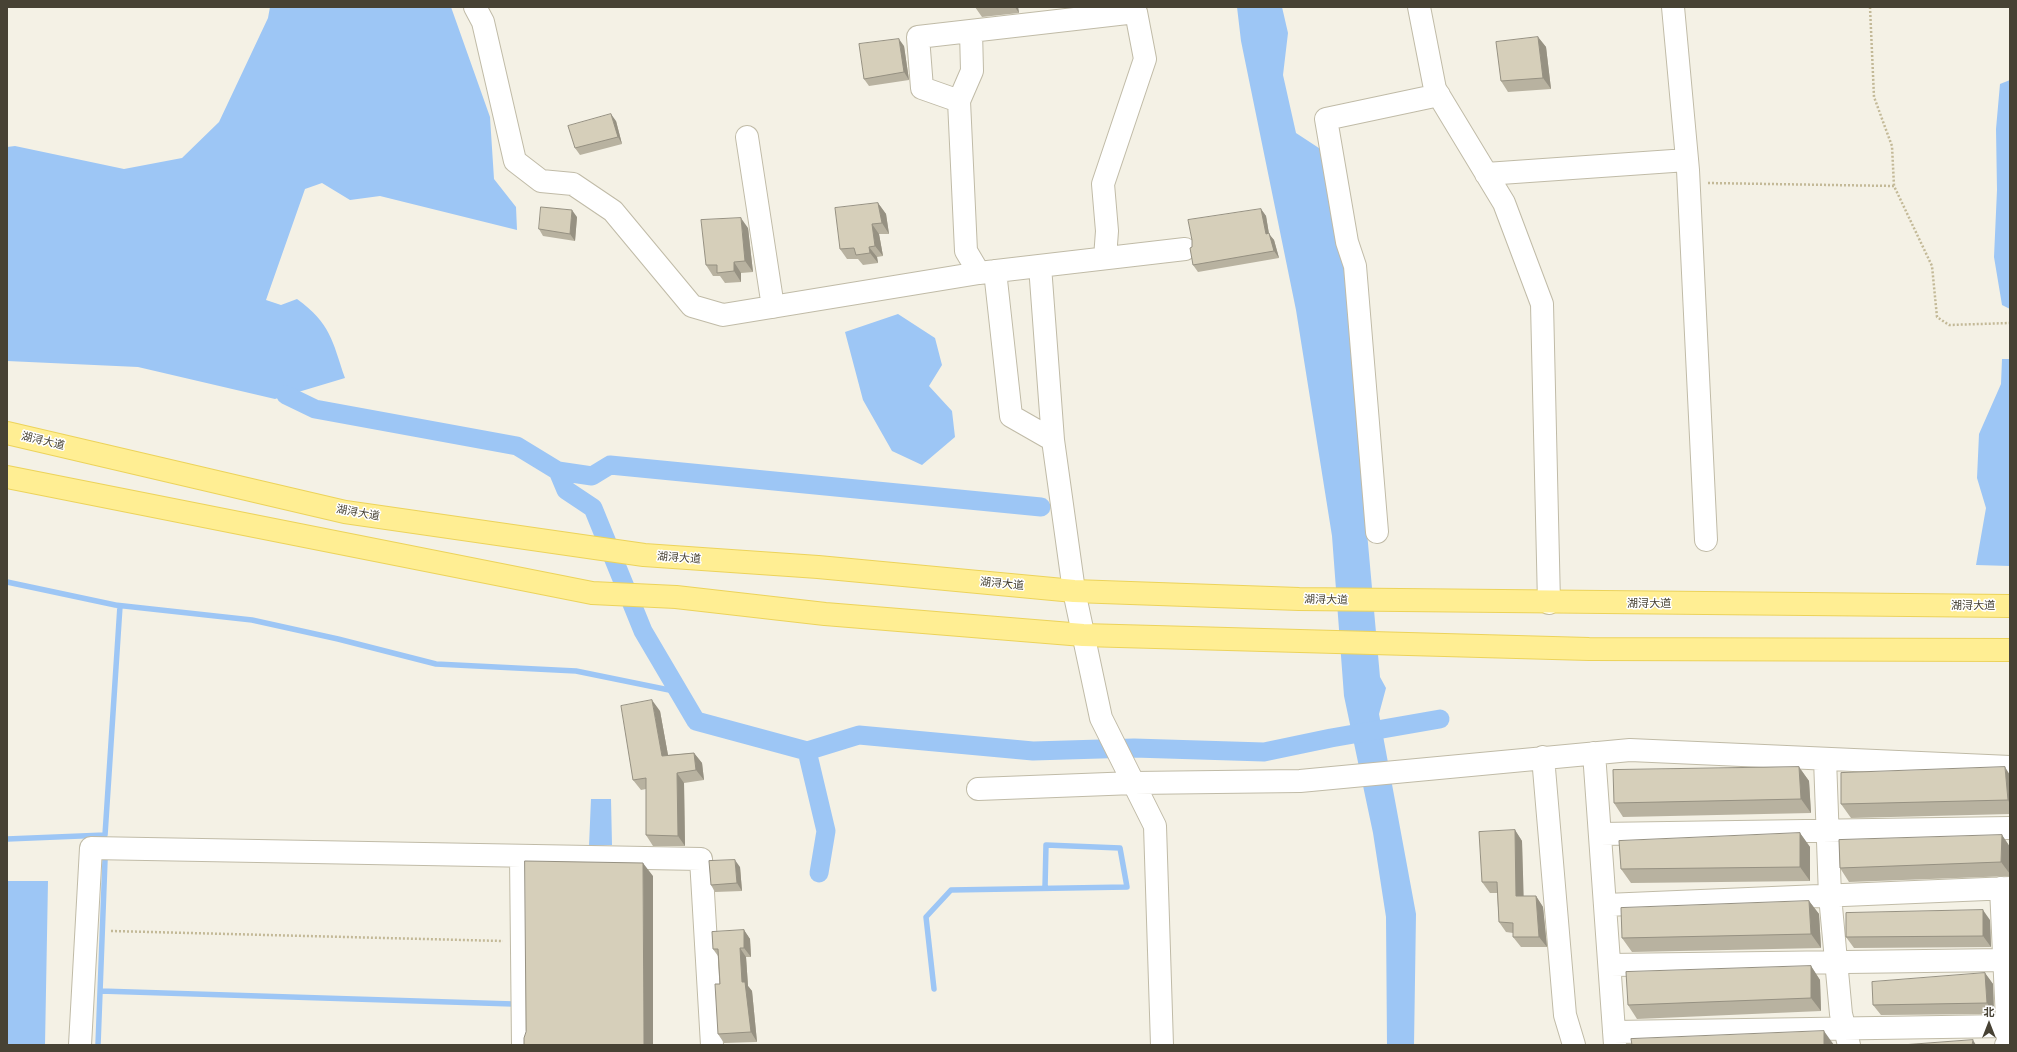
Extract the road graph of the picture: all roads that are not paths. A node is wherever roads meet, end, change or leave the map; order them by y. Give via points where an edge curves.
1 (475, 7) edge
2 (1419, 7) edge
3 (1673, 7) edge
4 (1135, 9) edge
5 (971, 31) junction
6 (1439, 95) junction
7 (960, 101) junction
8 (747, 137) dead end
9 (1687, 160) junction
10 (1486, 174) junction
11 (1185, 249) dead end
12 (1105, 258) junction
13 (1040, 266) junction
14 (987, 272) junction
15 (773, 307) junction
16 (7, 433) edge
17 (1053, 440) junction
18 (7, 477) edge
19 (1377, 532) dead end
20 (1706, 540) dead end
21 (1074, 591) junction
22 (1549, 603) junction
23 (2010, 606) edge
24 (1083, 635) junction
25 (2010, 650) edge
26 (1594, 753) junction
27 (1543, 757) junction
28 (1825, 759) junction
29 (2010, 767) edge
30 (1134, 782) junction
31 (978, 789) dead end
32 (2010, 828) edge
33 (1828, 831) junction
34 (1600, 834) junction
35 (521, 856) junction
36 (2006, 888) edge
37 (1830, 896) junction
38 (1606, 905) junction
39 (2004, 960) junction
40 (1836, 962) junction
41 (1610, 965) junction
42 (2007, 1035) edge
43 (1847, 1037) edge
44 (1615, 1039) edge
45 (80, 1045) edge
46 (523, 1045) edge
47 (712, 1045) edge
48 (1162, 1045) edge
49 (1574, 1045) edge

1 - 15 street via 483,22 515,161 541,181 573,184 614,211 692,306 723,316
2 - 6 street via 1435,89
3 - 9 street
4 - 5 street
4 - 12 street via 1145,59 1102,184 1107,230
5 - 7 street via 972,71
5 - 7 street via 918,37 922,88
6 - 10 street
6 - 19 street via 1326,119 1346,242 1355,266
7 - 14 street via 966,251
8 - 15 street
9 - 10 street
9 - 20 street
10 - 22 street via 1504,203 1542,304
11 - 12 street
12 - 13 street
13 - 14 street
13 - 17 street
14 - 15 street
14 - 17 street via 1011,416
16 - 21 main road, 湖浔大道 via 345,512 644,555 818,567
17 - 21 street
18 - 24 main road via 592,593 676,597 825,614
21 - 22 main road, 湖浔大道 via 1306,600
21 - 24 street
22 - 23 main road, 湖浔大道
24 - 25 main road via 1589,649
24 - 30 street via 1101,718
26 - 27 street
26 - 28 street via 1630,750
26 - 34 street
27 - 30 street via 1300,781
27 - 49 street via 1566,1015
28 - 29 street
28 - 33 street
30 - 31 street
30 - 48 street via 1156,826
32 - 33 street
33 - 34 street
33 - 37 street
34 - 38 street
35 - 45 street via 91,848
35 - 46 street
35 - 47 street via 701,859
36 - 37 street
36 - 39 street
37 - 38 street
37 - 40 street
38 - 41 street
39 - 40 street
39 - 42 street
40 - 41 street
40 - 43 street via 1841,1014
41 - 44 street
42 - 43 street
43 - 44 street

